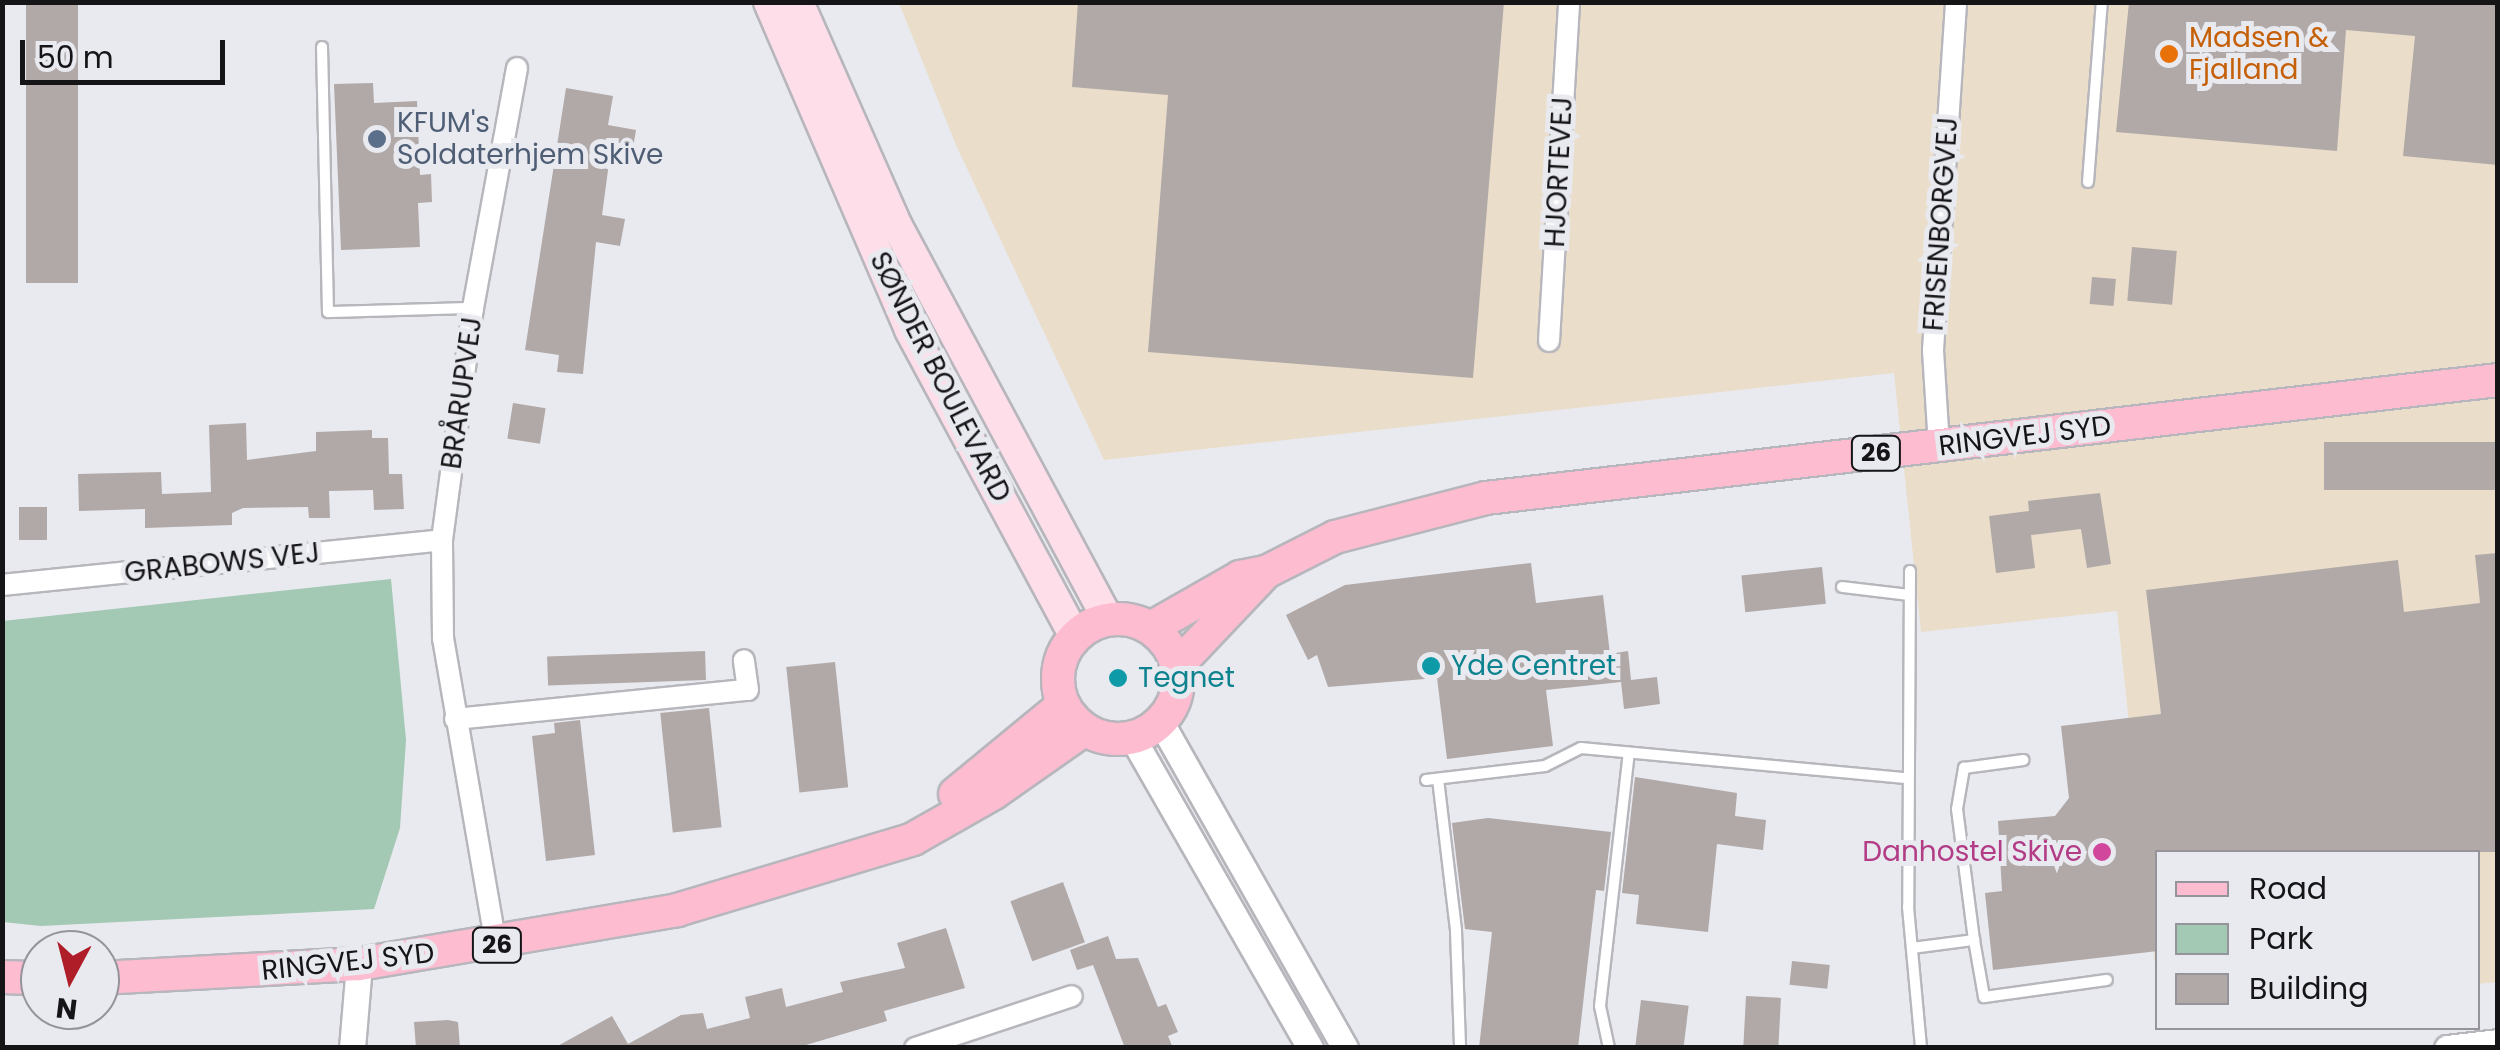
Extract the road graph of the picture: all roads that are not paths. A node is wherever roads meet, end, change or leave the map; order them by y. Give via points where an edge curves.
1 (769, 2) edge
2 (798, 2) edge
3 (1569, 2) edge
4 (1956, 2) edge
5 (2102, 2) edge
6 (322, 48) dead end
7 (516, 68) dead end
8 (2088, 182) dead end
9 (473, 308) junction
10 (1549, 341) dead end
11 (2498, 380) edge
12 (1939, 446) junction
13 (442, 540) junction
14 (1910, 571) dead end
15 (1266, 572) junction
16 (2, 585) edge
17 (1842, 587) dead end
18 (1909, 595) junction
19 (1108, 619) junction
20 (1151, 628) junction
21 (1074, 636) junction
22 (744, 660) dead end
23 (1177, 666) junction
24 (1074, 717) junction
25 (456, 719) junction
26 (1146, 729) junction
27 (1629, 752) junction
28 (2023, 760) dead end
29 (1906, 778) junction
30 (1974, 940) junction
31 (496, 945) junction
32 (1912, 948) junction
33 (359, 964) junction
34 (120, 977) edge
35 (2106, 980) dead end
36 (1072, 996) dead end
37 (2498, 1042) edge
38 (352, 1048) edge
39 (915, 1048) edge
40 (1310, 1048) edge
41 (1344, 1048) edge
42 (1460, 1048) edge
43 (1609, 1048) edge
44 (1922, 1048) edge
45 (2447, 1048) edge

1 - 21 main road, SØNDER BOULEVARD via 910,330
2 - 19 main road, SØNDER BOULEVARD via 897,226
3 - 10 street, HJORTEVEJ
4 - 12 street, FRISENBORGVEJ via 1933,350
5 - 8 lane
6 - 9 lane via 328,312
7 - 9 street, BRÅRUPVEJ
9 - 13 street, BRÅRUPVEJ
11 - 12 main road, RINGVEJ SYD / 26
12 - 15 main road, RINGVEJ SYD / 26 via 1486,498 1335,537
13 - 16 street, GRABOWS VEJ
13 - 25 street, BRÅRUPVEJ via 444,639
14 - 18 lane
15 - 20 main road, RINGVEJ SYD / 26 via 1240,577
15 - 23 main road, RINGVEJ SYD / 26
17 - 18 lane
18 - 29 lane
19 - 20 main road
19 - 21 main road
20 - 23 main road
21 - 24 main road via 1058,669
22 - 25 street via 748,690
23 - 26 main road, 26 via 1176,696
24 - 26 main road
24 - 31 main road, RINGVEJ SYD / 26 via 882,846 677,910
25 - 31 street, BRÅRUPVEJ
26 - 40 street
26 - 41 street
27 - 29 lane
27 - 42 lane via 1580,748 1545,766 1432,779 1456,932
27 - 43 lane via 1600,1006
28 - 30 lane via 1964,768 1957,809
29 - 32 lane
30 - 32 lane
30 - 35 lane via 1984,997
31 - 33 main road, RINGVEJ SYD / 26
32 - 44 lane
33 - 34 main road, RINGVEJ SYD / 26
33 - 38 street
36 - 39 street
37 - 45 street

